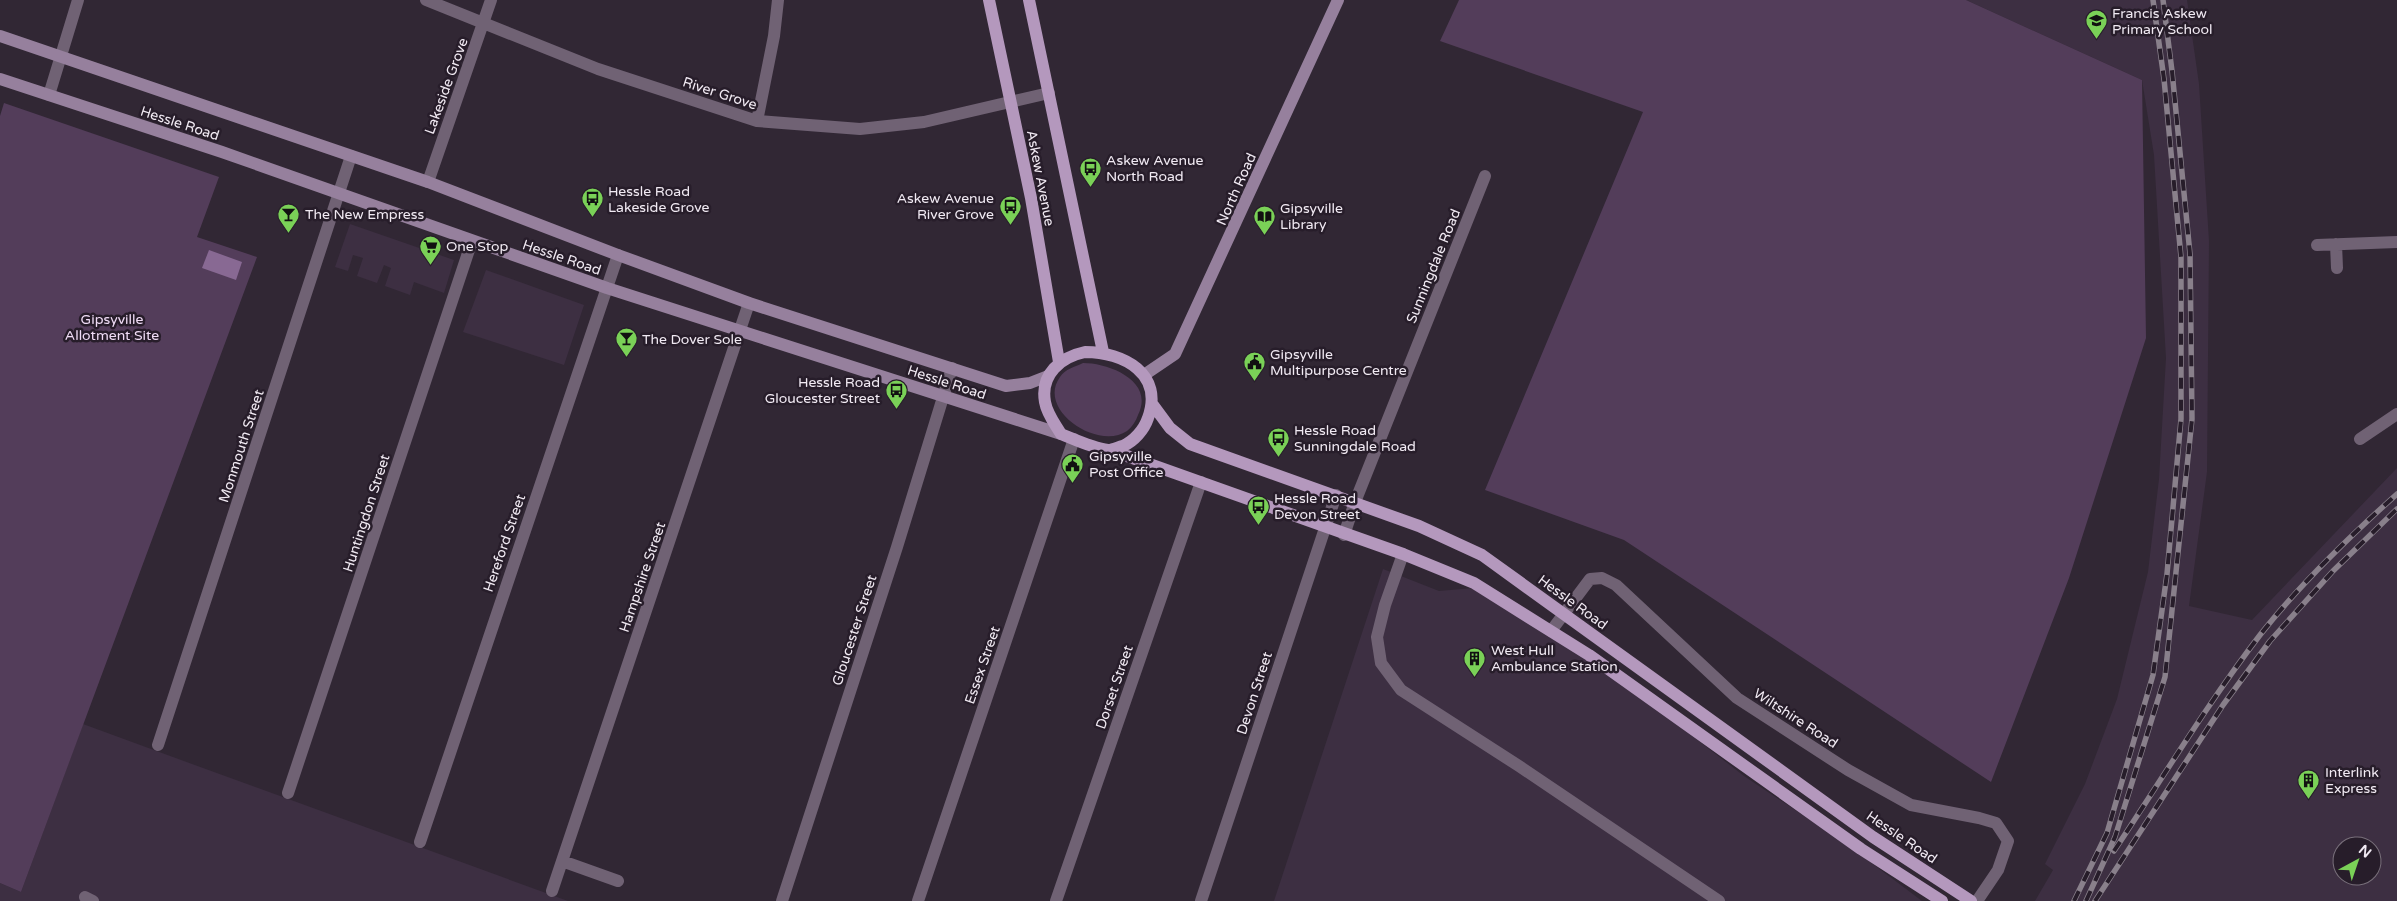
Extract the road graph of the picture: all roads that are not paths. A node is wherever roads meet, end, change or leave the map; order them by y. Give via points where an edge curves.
1 (78, 0) edge
2 (426, 0) edge
3 (491, 0) edge
4 (778, 0) edge
5 (989, 0) edge
6 (1030, 0) edge
7 (1338, 0) edge
8 (485, 22) junction
9 (0, 36) edge
10 (61, 58) junction
11 (0, 79) edge
12 (1049, 93) junction
13 (48, 95) junction
14 (1010, 102) junction
15 (757, 122) junction
16 (351, 156) junction
17 (1485, 176) dead end
18 (428, 182) junction
19 (339, 193) junction
20 (472, 241) junction
21 (2397, 242) edge
22 (618, 255) junction
23 (2338, 268) dead end
24 (607, 288) junction
25 (749, 303) junction
26 (741, 332) junction
27 (1103, 352) junction
28 (1059, 362) junction
29 (952, 368) junction
30 (1144, 375) junction
31 (1048, 376) junction
32 (943, 397) junction
33 (1153, 405) junction
34 (2397, 414) edge
35 (1061, 434) junction
36 (1074, 439) junction
37 (2360, 439) dead end
38 (1110, 450) junction
39 (1201, 482) junction
40 (1336, 495) junction
41 (1355, 502) junction
42 (1325, 528) junction
43 (1344, 535) junction
44 (1403, 554) junction
45 (1564, 614) junction
46 (1551, 631) junction
47 (158, 745) dead end
48 (288, 793) dead end
49 (420, 842) dead end
50 (562, 861) junction
51 (618, 881) dead end
52 (552, 891) dead end
53 (1712, 899) edge
54 (782, 901) edge
55 (918, 901) edge
56 (1056, 901) edge
57 (1201, 901) edge
58 (1942, 901) edge
59 (1971, 901) edge
60 (1977, 901) edge

1 - 10 street
2 - 8 street, River Grove
3 - 8 street, Lakeside Grove
4 - 15 street
5 - 14 main road, Askew Avenue
6 - 12 main road, Askew Avenue
7 - 30 street, North Road via 1175,354
8 - 15 street, River Grove via 598,68
8 - 18 street, Lakeside Grove
9 - 10 street, Hessle Road
10 - 13 street
10 - 16 street, Hessle Road
11 - 13 street, Hessle Road
12 - 14 street, River Grove
12 - 27 main road, Askew Avenue
13 - 19 street, Hessle Road
14 - 15 street, River Grove via 924,122 860,129
14 - 28 main road, Askew Avenue
16 - 18 street, Hessle Road
16 - 19 street, Monmouth Street
17 - 41 street, Sunningdale Road
18 - 22 street, Hessle Road
19 - 20 street, Hessle Road
19 - 47 street, Monmouth Street
20 - 24 street, Hessle Road
20 - 48 street, Huntingdon Street
21 - 23 street via 2327,244
22 - 24 street, Hereford Street
22 - 25 street, Hessle Road
24 - 26 street, Hessle Road
24 - 49 street, Hereford Street
25 - 26 street, Hampshire Street
25 - 29 street, Hessle Road
26 - 32 street, Hessle Road
26 - 50 street, Hampshire Street
27 - 28 main road via 1070,356
27 - 30 main road via 1123,359
28 - 31 main road
29 - 31 street, Hessle Road via 1006,386 1030,383
29 - 32 street, Gloucester Street
30 - 33 main road
31 - 35 main road via 1045,402
32 - 35 street, Hessle Road
32 - 54 street, Gloucester Street
33 - 38 main road via 1146,424 1138,434 1128,444
33 - 40 main road, Hessle Road via 1170,428 1190,444
34 - 37 street
35 - 36 main road
36 - 38 main road
36 - 55 street, Essex Street
38 - 39 main road
39 - 42 main road
39 - 56 street, Dorset Street
40 - 41 main road, Hessle Road
40 - 42 street, Devon Street
41 - 43 street, Sunningdale Road
41 - 45 main road, Hessle Road via 1482,555
42 - 43 main road
42 - 57 street, Devon Street
43 - 44 main road
44 - 46 main road via 1474,583
44 - 53 street via 1377,637 1382,663 1401,690 1519,766
45 - 46 street, Wiltshire Road
45 - 59 main road, Hessle Road via 1873,837
45 - 60 street, Wiltshire Road via 1590,579 1602,578 1616,585 1737,698 1848,770 1911,805 1996,823 2008,841 1998,870
46 - 58 main road via 1861,849
50 - 51 street
50 - 52 street, Hampshire Street

